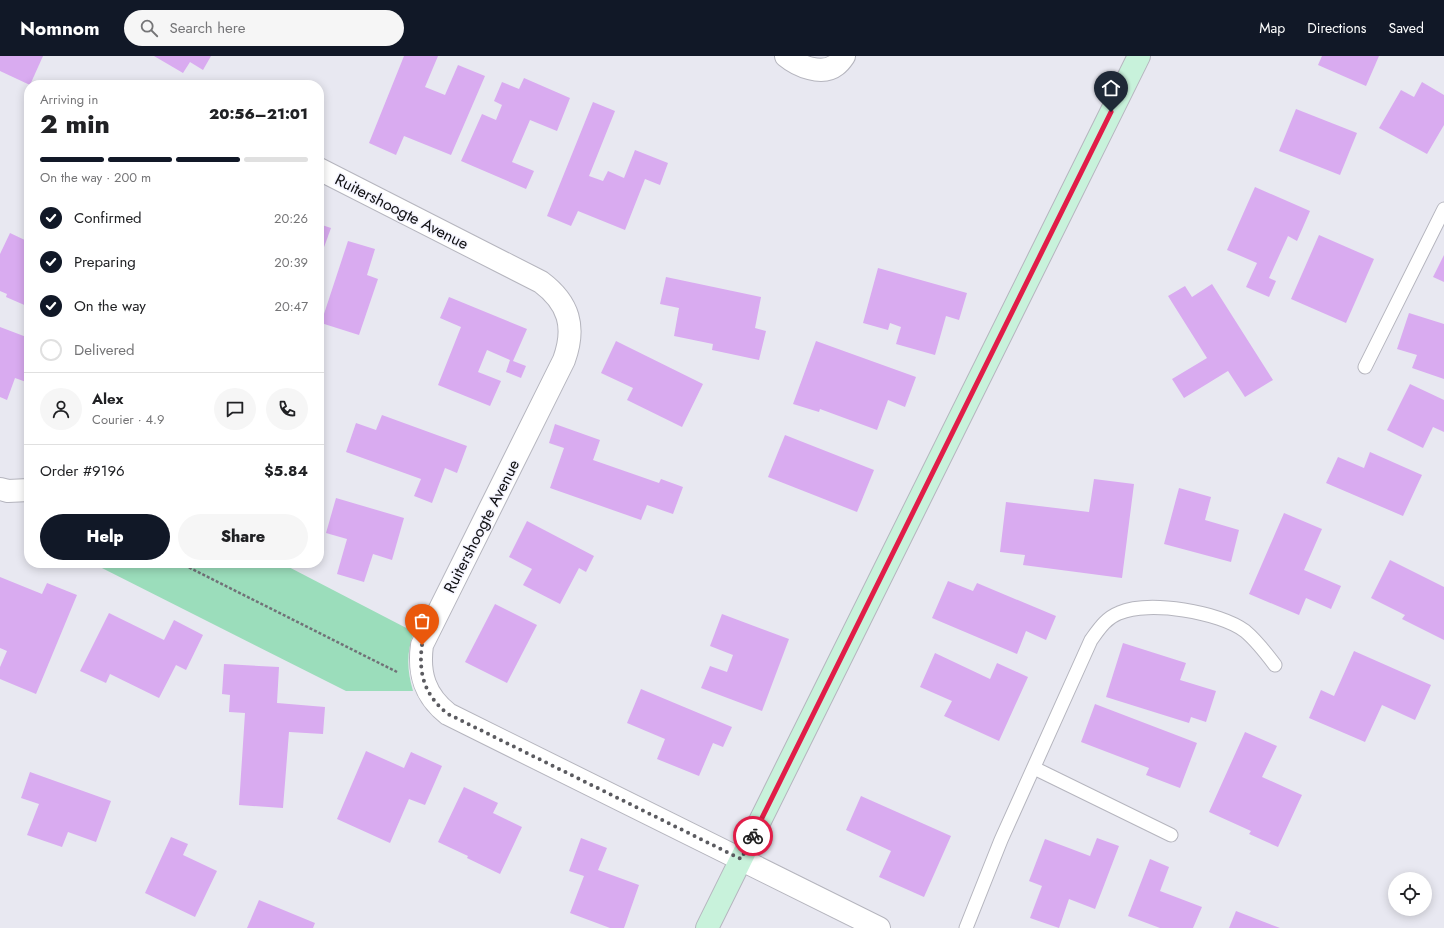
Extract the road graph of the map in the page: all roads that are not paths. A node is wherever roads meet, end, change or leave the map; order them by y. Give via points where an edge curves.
1 (786, 56) edge
2 (844, 56) edge
3 (1139, 56) edge
4 (324, 172) edge
5 (1444, 209) edge
6 (1365, 366) dead end
7 (0, 489) edge
8 (24, 490) edge
9 (1275, 665) dead end
10 (1034, 768) junction
11 (1171, 835) dead end
12 (741, 859) junction
13 (707, 928) edge
14 (879, 928) edge
15 (966, 928) edge

1 - 2 street via 813,70 835,66
3 - 12 street
4 - 12 street, Ruitershoogte Avenue via 541,282 559,298 569,322 570,335 564,360 422,645 421,671 424,683 434,701 448,714
5 - 6 lane
7 - 8 street
9 - 10 lane via 1260,645 1244,631 1218,618 1159,608 1119,612 1103,622 1091,640
10 - 11 lane
10 - 15 lane via 1001,840
12 - 13 street
12 - 14 street, Ruitershoogte Avenue

